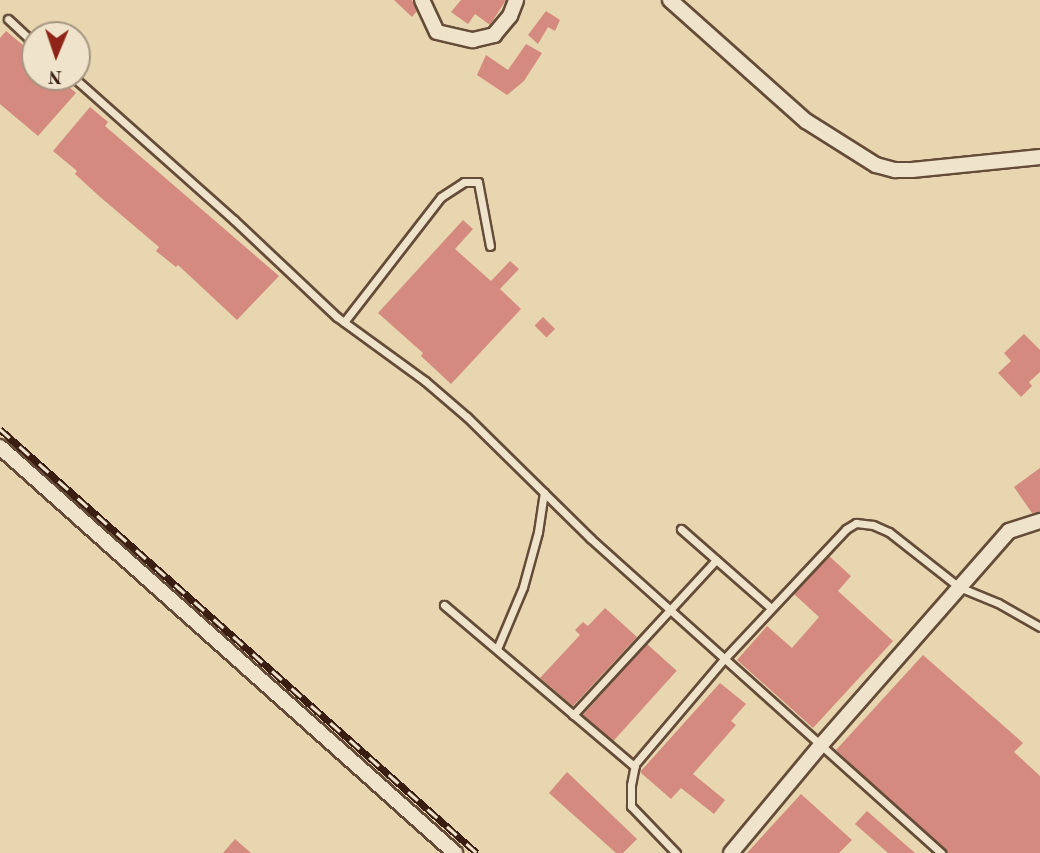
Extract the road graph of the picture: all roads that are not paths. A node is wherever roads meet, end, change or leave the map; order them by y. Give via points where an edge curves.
1 (422, 0) edge
2 (516, 0) edge
3 (670, 0) edge
4 (8, 19) dead end
5 (21, 31) edge
6 (88, 91) edge
7 (1040, 157) edge
8 (490, 246) dead end
9 (344, 322) junction
10 (0, 447) edge
11 (544, 492) junction
12 (1040, 521) edge
13 (681, 529) dead end
14 (716, 560) junction
15 (959, 587) junction
16 (444, 605) dead end
17 (771, 608) junction
18 (671, 610) junction
19 (1040, 627) edge
20 (497, 649) junction
21 (725, 658) junction
22 (573, 715) junction
23 (821, 745) junction
24 (635, 767) junction
25 (455, 853) edge
26 (676, 853) edge
27 (732, 853) edge
28 (942, 853) edge

1 - 2 street via 437,32 473,40 494,35
3 - 7 street via 806,121 876,165 912,170
4 - 5 lane
6 - 9 lane
8 - 9 lane via 478,182 464,182 441,197
9 - 11 lane via 425,381
10 - 25 street
11 - 18 lane
11 - 20 lane via 523,587
12 - 15 street via 1009,531
13 - 14 lane
14 - 17 lane
14 - 18 lane
15 - 17 lane via 889,532 873,524 856,523 831,542
15 - 19 lane
15 - 23 street
16 - 20 lane
17 - 21 lane
18 - 21 lane
18 - 22 lane
20 - 22 lane
21 - 23 lane
21 - 24 lane
22 - 24 lane
23 - 27 street
23 - 28 lane
24 - 26 lane via 632,806

